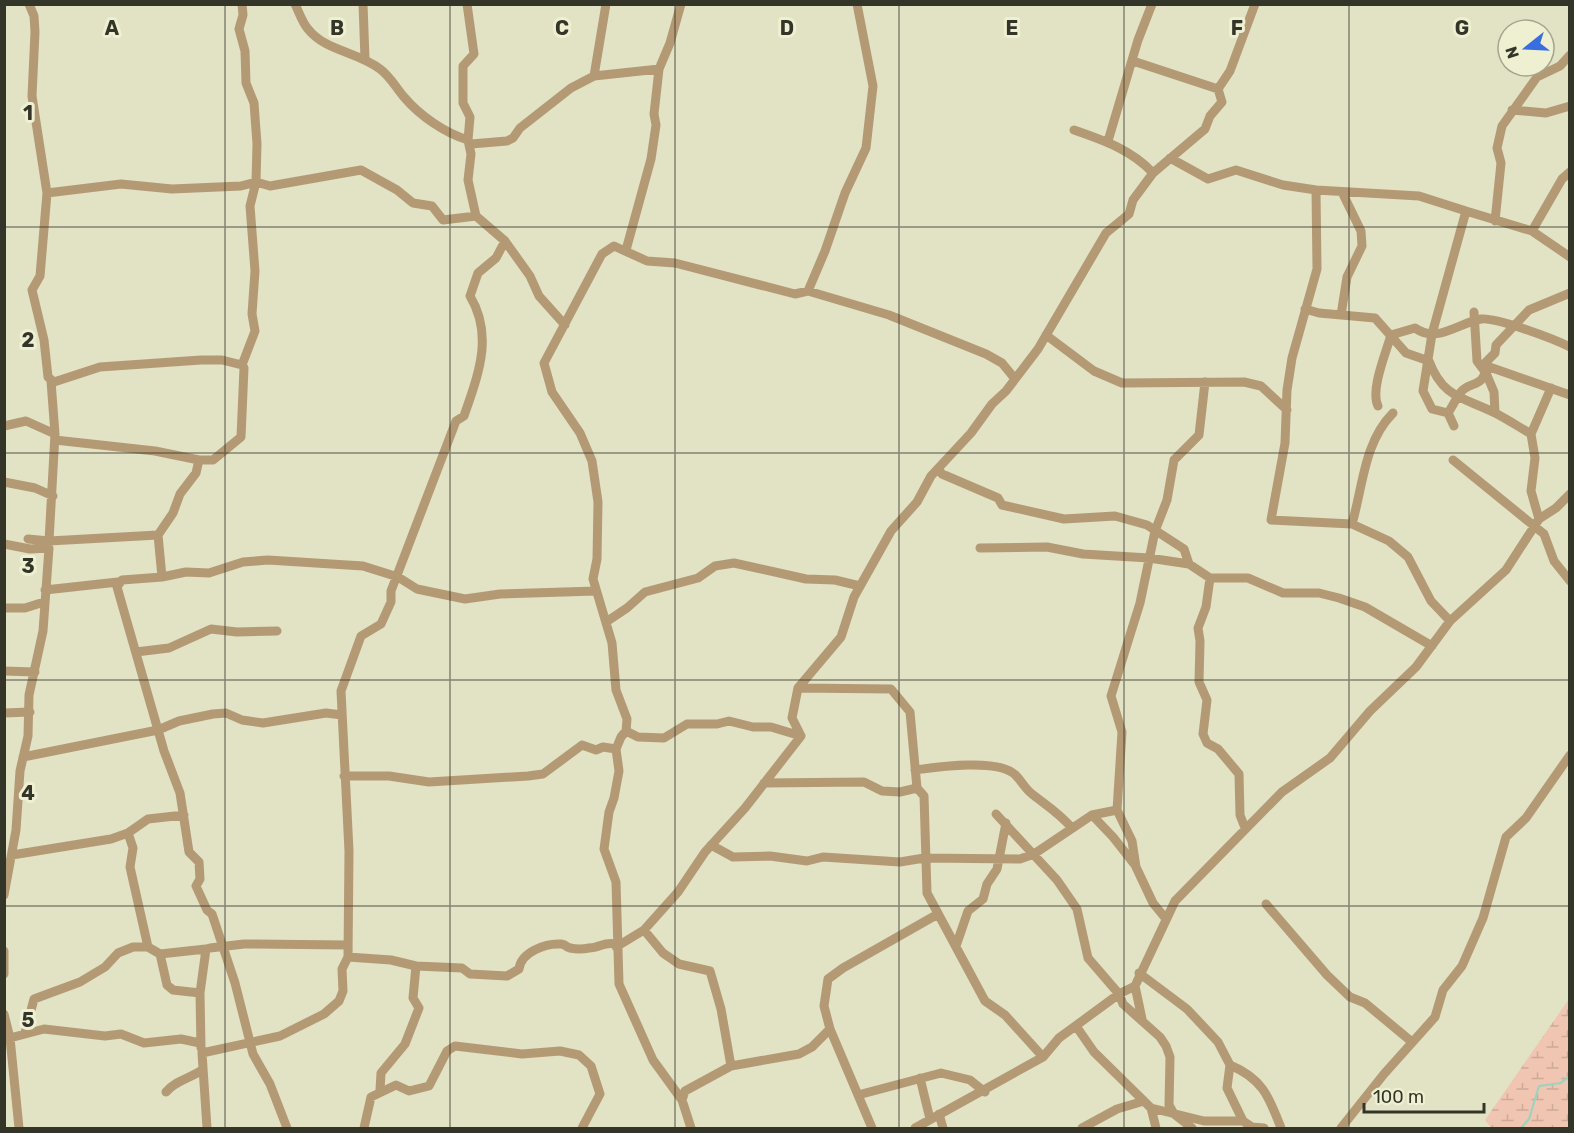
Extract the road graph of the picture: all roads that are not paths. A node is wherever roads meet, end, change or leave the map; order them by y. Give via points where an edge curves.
1 (29, 4) edge
2 (242, 4) edge
3 (295, 4) edge
4 (363, 4) edge
5 (467, 4) edge
6 (606, 4) edge
7 (681, 4) edge
8 (857, 4) edge
9 (1152, 4) edge
10 (1255, 4) edge
11 (1569, 55) edge
12 (365, 59) junction
13 (1133, 61) junction
14 (659, 69) junction
15 (594, 76) junction
16 (1218, 89) junction
17 (1569, 106) edge
18 (1512, 110) junction
19 (1074, 130) dead end
20 (1108, 141) junction
21 (470, 142) junction
22 (1170, 158) junction
23 (1153, 173) junction
24 (1567, 176) edge
25 (256, 182) junction
26 (1316, 190) junction
27 (1342, 192) junction
28 (47, 193) junction
29 (1466, 211) junction
30 (476, 216) junction
31 (1495, 221) junction
32 (1532, 231) junction
33 (505, 241) junction
34 (626, 250) junction
35 (1569, 257) edge
36 (808, 291) junction
37 (1569, 293) edge
38 (1305, 309) junction
39 (1341, 315) junction
40 (1474, 317) junction
41 (565, 325) junction
42 (1513, 327) junction
43 (1432, 334) junction
44 (1046, 335) junction
45 (1390, 335) junction
46 (1569, 347) edge
47 (1429, 361) junction
48 (242, 365) junction
49 (1486, 370) junction
50 (1015, 379) junction
51 (51, 381) junction
52 (1204, 381) junction
53 (1551, 388) junction
54 (1569, 395) edge
55 (1458, 399) junction
56 (1378, 406) dead end
57 (1287, 410) junction
58 (1393, 413) dead end
59 (1448, 413) junction
60 (1495, 413) junction
61 (4, 426) edge
62 (1454, 426) dead end
63 (1531, 434) junction
64 (55, 437) junction
65 (199, 460) junction
66 (1453, 460) dead end
67 (939, 470) junction
68 (4, 482) edge
69 (1569, 494) edge
70 (53, 496) junction
71 (1537, 523) junction
72 (1352, 524) junction
73 (1155, 531) junction
74 (158, 535) junction
75 (28, 539) dead end
76 (49, 541) junction
77 (4, 544) edge
78 (980, 548) dead end
79 (1149, 558) junction
80 (1189, 564) junction
81 (162, 577) junction
82 (398, 577) junction
83 (1210, 578) junction
84 (1569, 581) edge
85 (118, 582) junction
86 (860, 586) junction
87 (45, 590) junction
88 (596, 591) junction
89 (44, 602) junction
90 (4, 608) edge
91 (1450, 621) junction
92 (606, 622) junction
93 (277, 631) dead end
94 (1432, 646) junction
95 (136, 652) junction
96 (4, 671) edge
97 (35, 672) junction
98 (798, 688) junction
99 (30, 712) junction
100 (4, 713) edge
101 (342, 715) junction
102 (158, 730) junction
103 (626, 731) junction
104 (801, 736) junction
105 (616, 749) junction
106 (1569, 755) edge
107 (23, 758) junction
108 (915, 770) junction
109 (344, 776) junction
110 (764, 783) junction
111 (917, 788) junction
112 (1117, 810) junction
113 (996, 814) dead end
114 (184, 815) junction
115 (1092, 815) junction
116 (1006, 823) junction
117 (1071, 827) junction
118 (1245, 828) junction
119 (128, 833) junction
120 (711, 845) junction
121 (1034, 854) junction
122 (12, 855) junction
123 (924, 858) junction
124 (1000, 859) junction
125 (1136, 867) junction
126 (6, 877) edge
127 (4, 896) edge
128 (1266, 904) dead end
129 (939, 914) junction
130 (1166, 919) junction
131 (644, 930) junction
132 (221, 945) junction
133 (348, 945) junction
134 (616, 946) junction
135 (956, 946) junction
136 (147, 947) junction
137 (206, 950) junction
138 (4, 951) edge
139 (160, 954) junction
140 (348, 957) junction
141 (416, 966) junction
142 (1140, 973) junction
143 (4, 974) edge
144 (1135, 986) junction
145 (200, 993) junction
146 (1119, 994) junction
147 (4, 1014) edge
148 (1142, 1021) junction
149 (1076, 1026) junction
150 (830, 1029) junction
151 (25, 1033) junction
152 (10, 1038) junction
153 (250, 1041) junction
154 (1412, 1042) junction
155 (200, 1043) junction
156 (202, 1053) junction
157 (1043, 1057) junction
158 (1230, 1065) junction
159 (731, 1066) junction
160 (202, 1070) junction
161 (920, 1078) junction
162 (380, 1090) junction
163 (166, 1092) dead end
164 (985, 1092) junction
165 (858, 1095) junction
166 (682, 1100) junction
167 (1147, 1105) junction
168 (1174, 1114) junction
169 (934, 1116) junction
170 (1243, 1121) junction
171 (19, 1128) edge
172 (207, 1128) edge
173 (286, 1128) edge
174 (364, 1128) edge
175 (582, 1128) edge
176 (691, 1128) edge
177 (872, 1128) edge
178 (915, 1128) edge
179 (942, 1128) edge
180 (1082, 1128) edge
181 (1156, 1128) edge
182 (1192, 1128) edge
183 (1264, 1128) edge
184 (1281, 1128) edge
185 (1341, 1128) edge

1 - 28 street via 35,32 32,96
2 - 25 street via 239,28 255,117
3 - 12 street via 307,29 317,37
4 - 12 street
5 - 21 street via 474,54 463,66 463,103 470,117
6 - 15 street
7 - 14 street
8 - 36 street via 873,86 866,148 848,184
9 - 13 street
10 - 16 street via 1230,71
11 - 18 street via 1560,66 1537,77
12 - 21 street via 382,70 405,99 436,124
13 - 16 street
13 - 20 street
14 - 15 street
14 - 34 street via 651,159
15 - 21 street via 571,88 507,141
16 - 22 street via 1222,102 1205,129
17 - 18 street via 1546,113
18 - 31 street via 1502,126 1497,148 1502,163
19 - 20 street
20 - 23 street
21 - 30 street via 468,180
22 - 23 street
22 - 26 street via 1208,179 1236,170 1283,185
23 - 44 street via 1133,200 1129,214 1106,233
24 - 32 street
25 - 28 street via 172,189 121,184
25 - 30 street via 270,186 361,170 407,200 432,206 443,220
25 - 48 street via 250,206 255,331
26 - 27 street
26 - 38 street via 1317,269
27 - 29 street via 1419,196
27 - 39 street via 1361,231 1362,246 1347,277
28 - 51 street via 40,276 32,290
29 - 31 street
29 - 43 street
30 - 33 street
31 - 32 street
32 - 35 street
33 - 41 street via 539,296
33 - 82 street via 496,258 478,273 470,296 480,313 482,365 464,416 456,421
34 - 36 street via 647,261 675,263 795,294
34 - 41 street via 614,246 603,254
36 - 50 street via 889,315 986,354 1002,363
37 - 42 street via 1529,310
38 - 39 street
38 - 57 street via 1292,358
39 - 45 street via 1375,318
40 - 42 street
40 - 43 street via 1440,334
40 - 49 street via 1477,362
41 - 88 street via 544,363 552,392 580,433 592,461 598,502 593,579
42 - 46 street
42 - 49 street via 1496,345
43 - 45 street via 1415,328
43 - 47 street
44 - 50 street
44 - 52 street via 1094,371 1122,383
45 - 47 street via 1406,353
45 - 56 street via 1376,382
47 - 55 street via 1436,381
47 - 59 street via 1423,391 1432,409
48 - 51 street via 201,360 100,367
48 - 65 street via 241,437 213,460
49 - 53 street
49 - 55 street via 1477,385 1462,390
49 - 60 street via 1494,392
50 - 67 street
51 - 64 street
52 - 57 street via 1261,386
52 - 73 street via 1199,435 1174,460 1167,500
53 - 54 street
53 - 63 street
55 - 59 street
55 - 60 street
57 - 72 street via 1271,520
58 - 72 street via 1371,443
59 - 62 street
60 - 63 street
61 - 64 street via 26,421
63 - 71 street via 1535,458 1531,491
64 - 65 street
64 - 70 street
65 - 74 street via 196,473
66 - 71 street
67 - 73 street via 998,498 1002,505 1029,513 1064,519 1115,516
67 - 86 street via 891,531
68 - 70 street
69 - 71 street
70 - 76 street
71 - 84 street via 1554,561
71 - 91 street via 1506,570
72 - 91 street via 1389,541 1408,556 1431,601
73 - 79 street
73 - 80 street via 1184,549
74 - 76 street
74 - 81 street
75 - 76 street
77 - 87 street via 48,548
78 - 79 street via 1047,547 1083,554
79 - 80 street
79 - 112 street via 1134,626 1111,696 1122,732
80 - 83 street
81 - 82 street via 209,573 243,562 268,560 363,566
81 - 85 street
82 - 88 street via 417,589 465,599
82 - 101 street via 381,624 361,636 341,691
83 - 94 street via 1248,578 1283,593 1319,593 1339,598 1365,608
83 - 118 street via 1198,628 1200,682 1207,700 1203,734 1207,743 1218,749 1239,774 1240,815
85 - 87 street
85 - 95 street via 117,591
86 - 92 street via 734,563 715,566 698,578 645,591
86 - 98 street via 841,637
87 - 89 street
88 - 92 street
89 - 90 street via 25,608
89 - 97 street
91 - 94 street
92 - 103 street via 612,644 614,683 627,719
93 - 95 street via 211,629 169,648
94 - 118 street via 1330,758 1282,792
95 - 102 street
96 - 97 street
97 - 99 street via 29,695
98 - 104 street via 792,718
98 - 108 street via 891,688 910,712
99 - 100 street
99 - 107 street
101 - 102 street via 326,713 263,723 226,713 213,714
101 - 109 street
102 - 107 street
102 - 114 street
103 - 104 street via 638,737 664,738 687,723 729,721
103 - 105 street
104 - 110 street
105 - 109 street via 596,750 582,745 543,774 528,776 429,782 389,776
105 - 134 street via 619,771 603,849 616,882
106 - 154 street via 1526,818 1506,837 1483,918 1462,966 1443,990 1435,1017
107 - 122 street via 14,795 16,830
108 - 111 street
108 - 117 street via 954,765 1012,772
109 - 133 street via 349,851
110 - 111 street via 864,782 882,791 900,792
110 - 120 street
111 - 123 street via 924,796
112 - 115 street
112 - 125 street via 1132,841
113 - 116 street
114 - 119 street via 148,819
114 - 132 street via 189,852 201,870 196,889 212,914
115 - 117 street
115 - 125 street
116 - 121 street
116 - 124 street
117 - 121 street
118 - 130 street via 1175,901
119 - 122 street
119 - 136 street via 133,848 132,878
120 - 123 street via 733,857 807,861 823,856 900,862
120 - 131 street via 678,892
121 - 124 street
121 - 146 street via 1077,909 1088,958
122 - 126 street
123 - 124 street
123 - 129 street via 927,892
124 - 135 street via 983,899 968,911
125 - 130 street via 1153,903
126 - 127 street
128 - 154 street via 1327,975
129 - 135 street
129 - 150 street via 828,979 824,1006
130 - 142 street
131 - 134 street
131 - 159 street via 663,953 679,964 710,972
132 - 133 street
132 - 137 street
132 - 153 street
133 - 140 street
134 - 141 street via 547,946 527,953 519,969 507,976 470,974 462,968
134 - 166 street via 623,997 653,1060
135 - 157 street via 985,1001 1005,1016
136 - 139 street
136 - 151 street via 118,953 105,967 80,982 34,999
137 - 139 street
137 - 145 street
138 - 143 street
139 - 145 street via 165,978 173,990
140 - 141 street
140 - 153 street via 342,969 343,991 333,1007 280,1036
141 - 162 street via 413,998 419,1008 405,1044 381,1073
142 - 144 street
142 - 158 street via 1187,1009 1218,1042
144 - 146 street
144 - 148 street
145 - 155 street
146 - 148 street via 1123,1004
146 - 149 street
147 - 152 street
148 - 168 street via 1160,1037 1170,1057 1168,1092
149 - 157 street
149 - 167 street via 1094,1052
150 - 159 street via 799,1054
150 - 165 street
151 - 152 street
151 - 155 street via 56,1029 121,1034 144,1043 181,1039
152 - 171 street
153 - 156 street
153 - 173 street
154 - 185 street
155 - 156 street
156 - 160 street
157 - 164 street
158 - 170 street via 1227,1088
158 - 184 street via 1248,1072 1271,1098
159 - 166 street via 685,1091
160 - 163 street via 174,1083
160 - 172 street
161 - 164 street via 941,1073 970,1080
161 - 165 street
161 - 169 street
162 - 174 street via 368,1103
162 - 175 street via 396,1085 409,1091 429,1086 447,1051 455,1046 522,1054 579,1054 591,1066 600,1094
164 - 169 street
165 - 177 street
166 - 176 street
167 - 168 street
167 - 180 street via 1117,1109
167 - 181 street
168 - 170 street via 1204,1121
168 - 182 street
169 - 178 street
169 - 179 street
170 - 183 street

